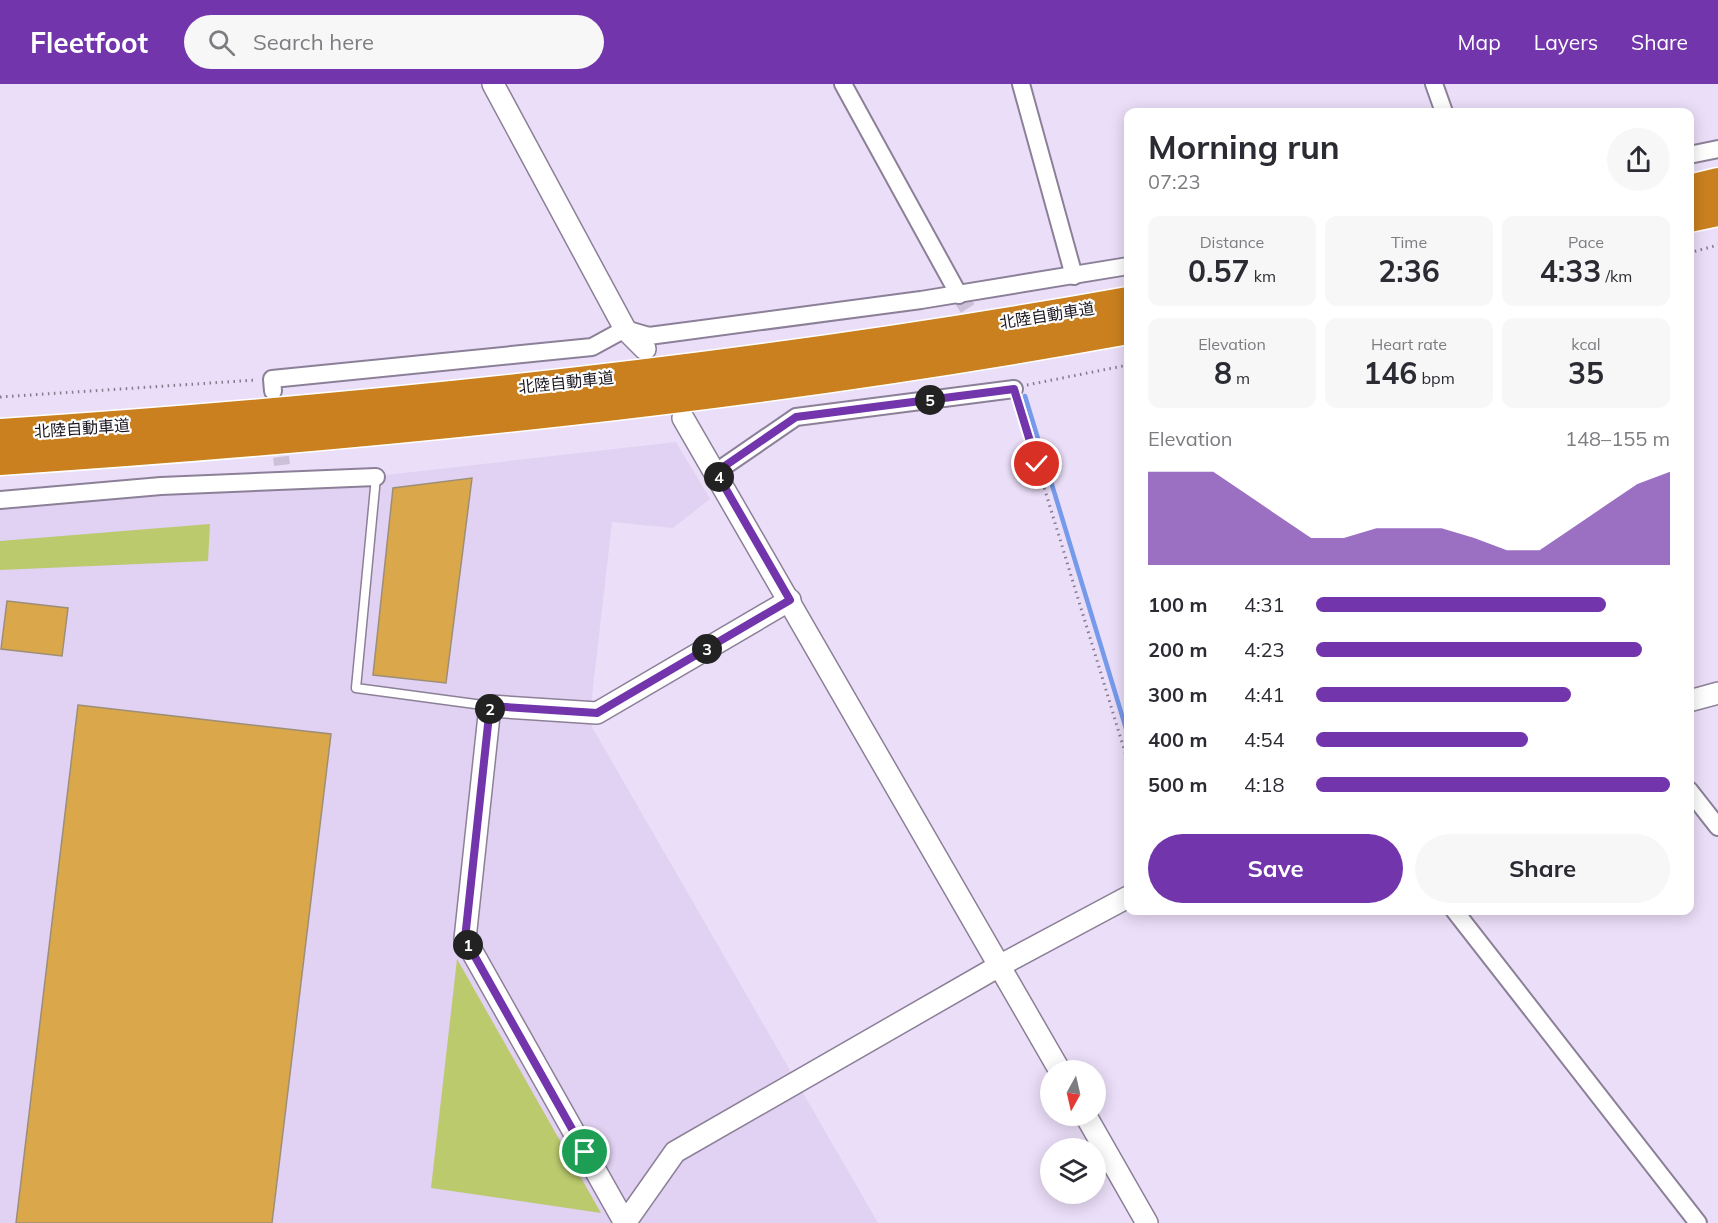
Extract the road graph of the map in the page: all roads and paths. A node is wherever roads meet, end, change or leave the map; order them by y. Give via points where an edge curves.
1 (493, 84) edge
2 (843, 84) edge
3 (1021, 84) edge
4 (1434, 84) edge
5 (1443, 108) edge
6 (1718, 149) edge
7 (1694, 154) edge
8 (1718, 183) edge
9 (1694, 189) edge
10 (1718, 211) edge
11 (1694, 216) edge
12 (1718, 246) edge
13 (1694, 252) edge
14 (1124, 267) edge
15 (1074, 276) junction
16 (958, 295) junction
17 (1124, 303) edge
18 (625, 329) junction
19 (1124, 330) edge
20 (645, 349) dead end
21 (1124, 367) edge
22 (273, 385) joint
23 (1014, 389) junction
24 (0, 397) edge
25 (683, 418) dead end
26 (0, 434) edge
27 (0, 460) edge
28 (716, 472) junction
29 (376, 477) joint
30 (0, 500) edge
31 (790, 600) junction
32 (1718, 693) edge
33 (1694, 700) edge
34 (490, 706) junction
35 (1124, 749) edge
36 (1694, 796) edge
37 (1718, 827) edge
38 (1124, 899) edge
39 (1458, 915) edge
40 (999, 966) junction
41 (1054, 1060) edge
42 (1092, 1126) edge
43 (1147, 1223) edge
44 (1698, 1223) edge

1 - 18 street
2 - 16 street
3 - 15 street
4 - 5 street
6 - 7 street
8 - 9 highway
10 - 11 highway
12 - 13 path
14 - 15 street
15 - 16 street
16 - 18 street via 649,336
17 - 26 highway, 北陸自動車道 via 626,376 193,420
18 - 20 street
18 - 22 street via 592,347
19 - 27 highway, 北陸自動車道 via 859,372 613,405 164,449
21 - 23 path
22 - 24 path
23 - 28 street via 796,417
23 - 35 path
25 - 28 street
28 - 31 street
29 - 30 street via 282,473
29 - 34 lane via 356,688
31 - 34 street via 597,713
31 - 40 street
32 - 33 street
34 - 40 street via 465,939 625,1223 675,1152
36 - 37 street
38 - 40 street
39 - 44 street
40 - 41 street
42 - 43 street

